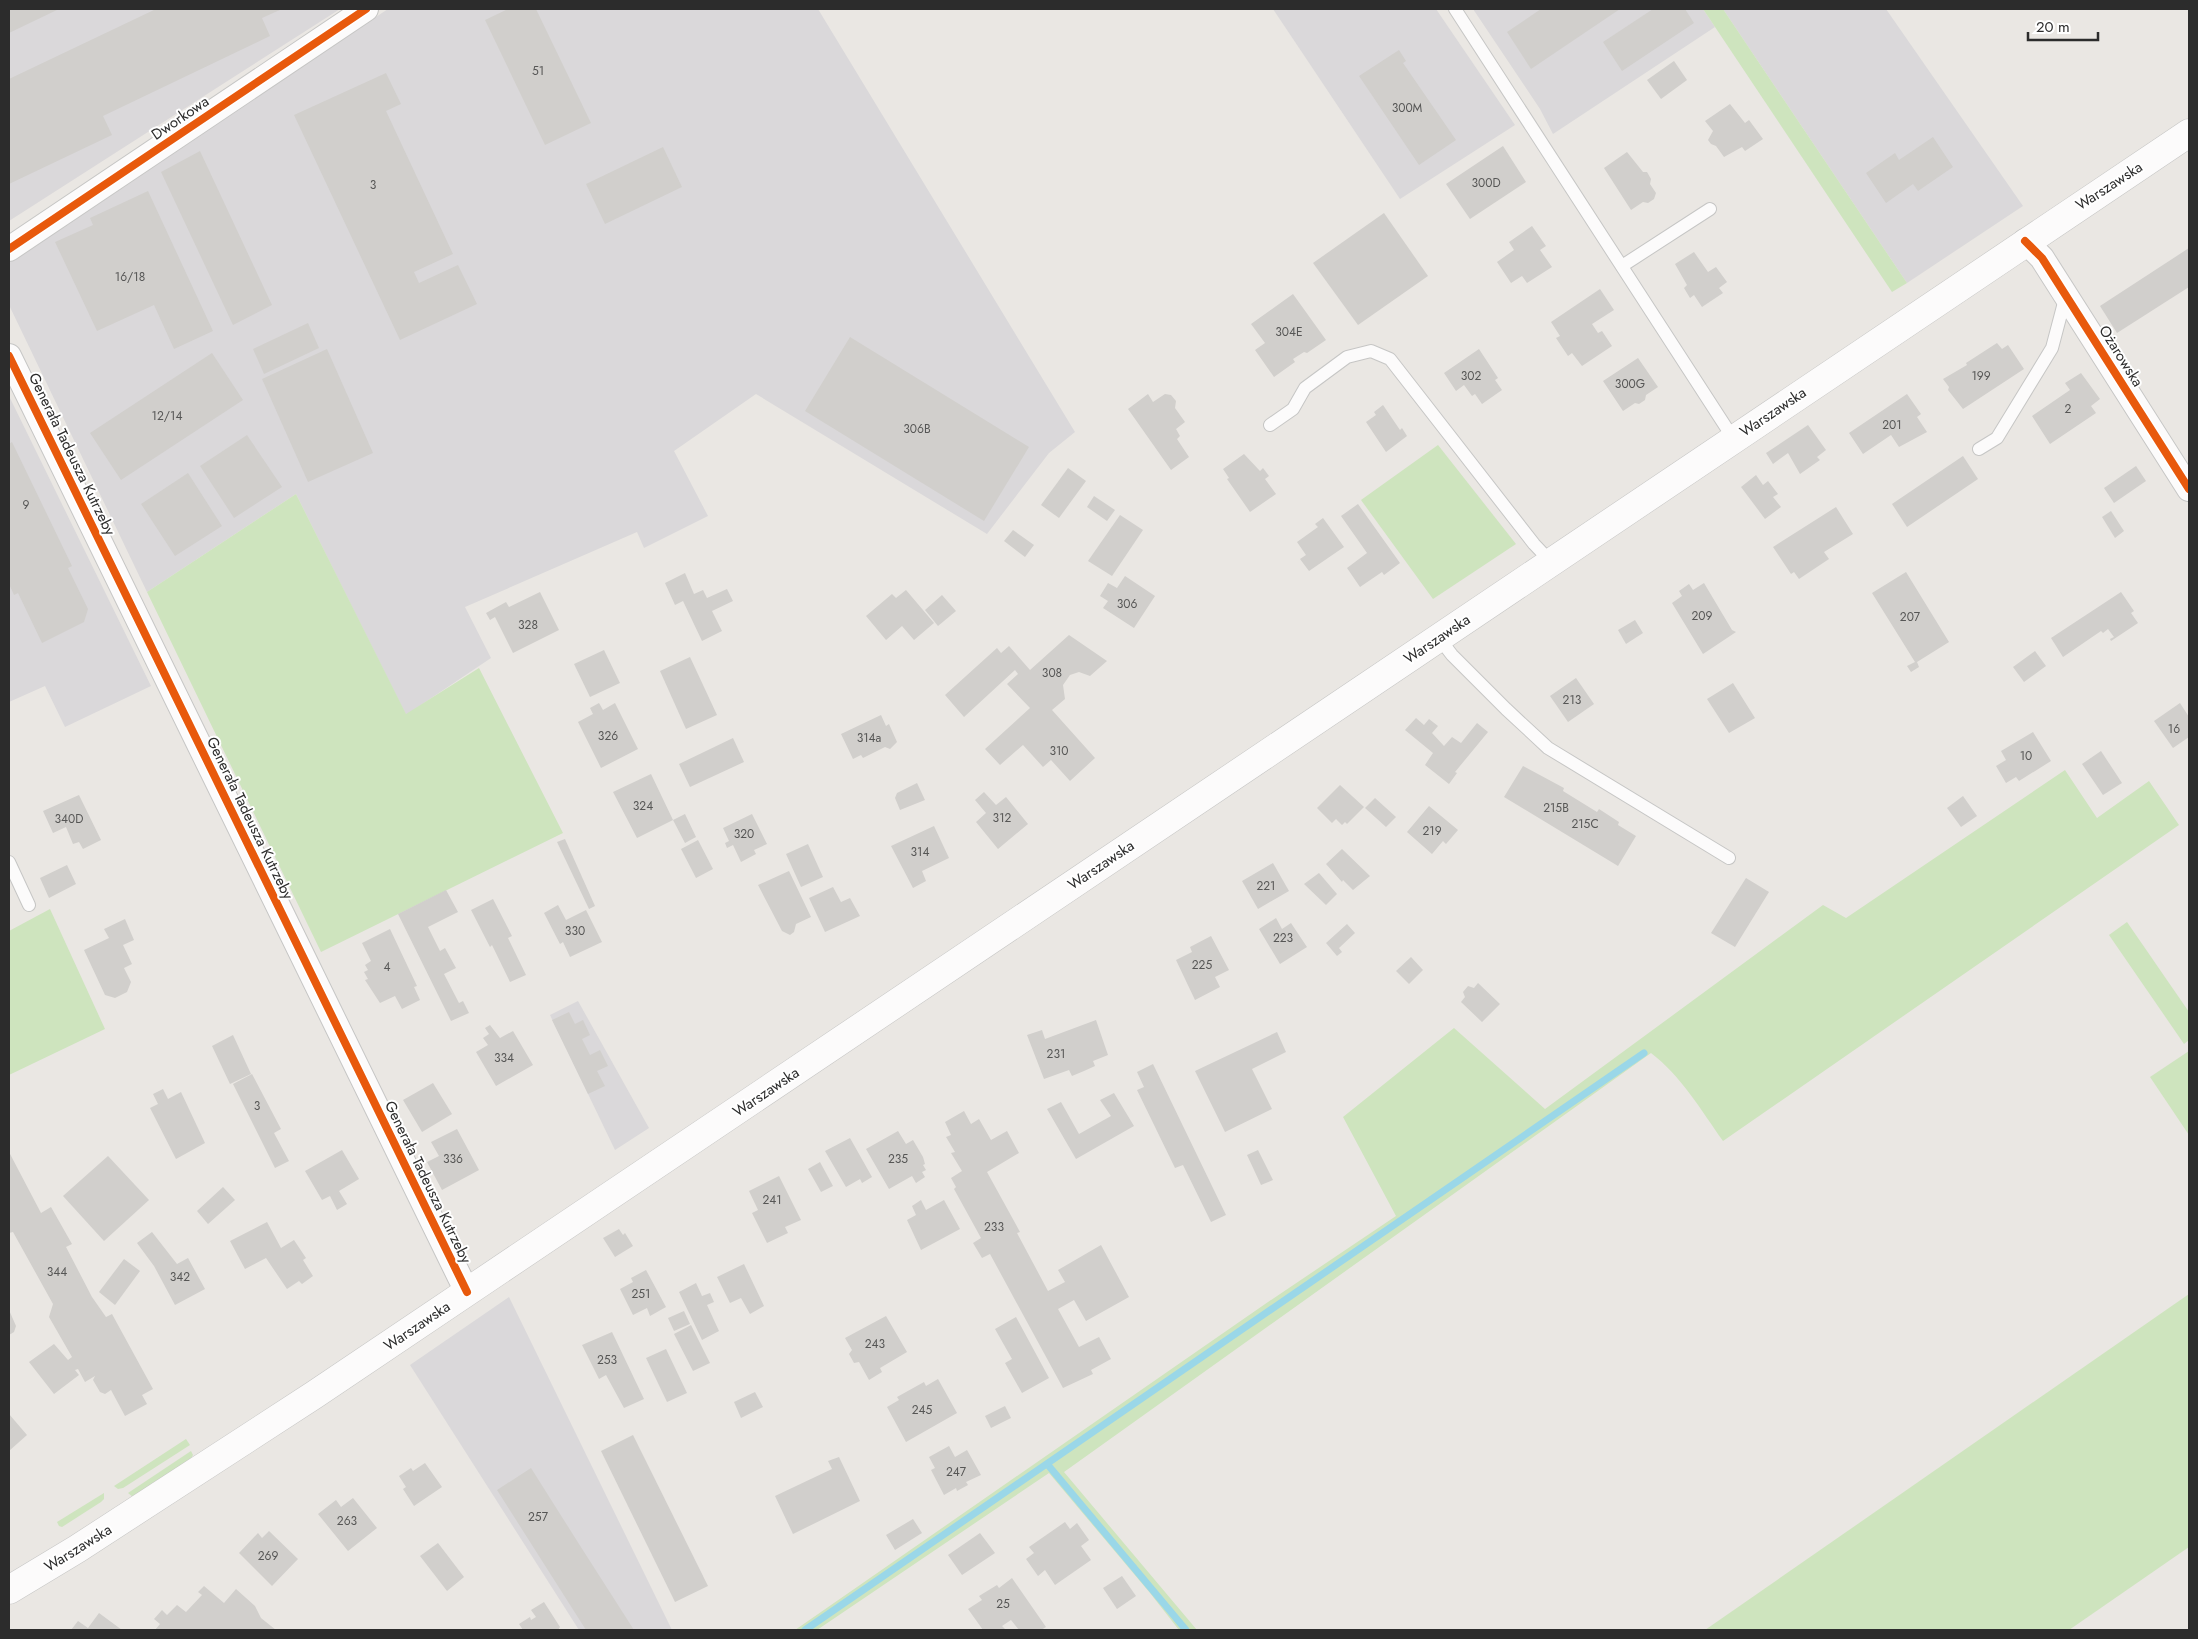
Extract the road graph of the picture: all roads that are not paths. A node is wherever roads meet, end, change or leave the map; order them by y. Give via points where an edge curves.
1 (366, 9) edge
2 (1455, 9) edge
3 (2189, 133) edge
4 (1710, 209) dead end
5 (2025, 242) junction
6 (9, 249) edge
7 (1622, 266) junction
8 (2066, 295) junction
9 (9, 356) edge
10 (1270, 425) dead end
11 (1734, 438) junction
12 (1979, 449) dead end
13 (2189, 489) edge
14 (1550, 562) junction
15 (1439, 638) junction
16 (1729, 858) dead end
17 (9, 862) edge
18 (29, 904) dead end
19 (466, 1292) junction
20 (9, 1590) edge

1 - 6 street, Dworkowa
2 - 7 lane
3 - 5 main road, Warszawska
4 - 7 lane
5 - 8 street, Ożarowska via 2042,258
5 - 11 main road, Warszawska
7 - 11 lane
8 - 12 lane via 2052,348 1997,438
8 - 13 street, Ożarowska
9 - 19 street, Generała Tadeusza Kutrzeby
10 - 14 lane via 1293,409 1304,388 1347,357 1371,351 1390,359
11 - 14 main road, Warszawska
14 - 15 main road, Warszawska
15 - 16 lane via 1548,748
15 - 19 main road, Warszawska
17 - 18 lane
19 - 20 main road, Warszawska via 126,1518

